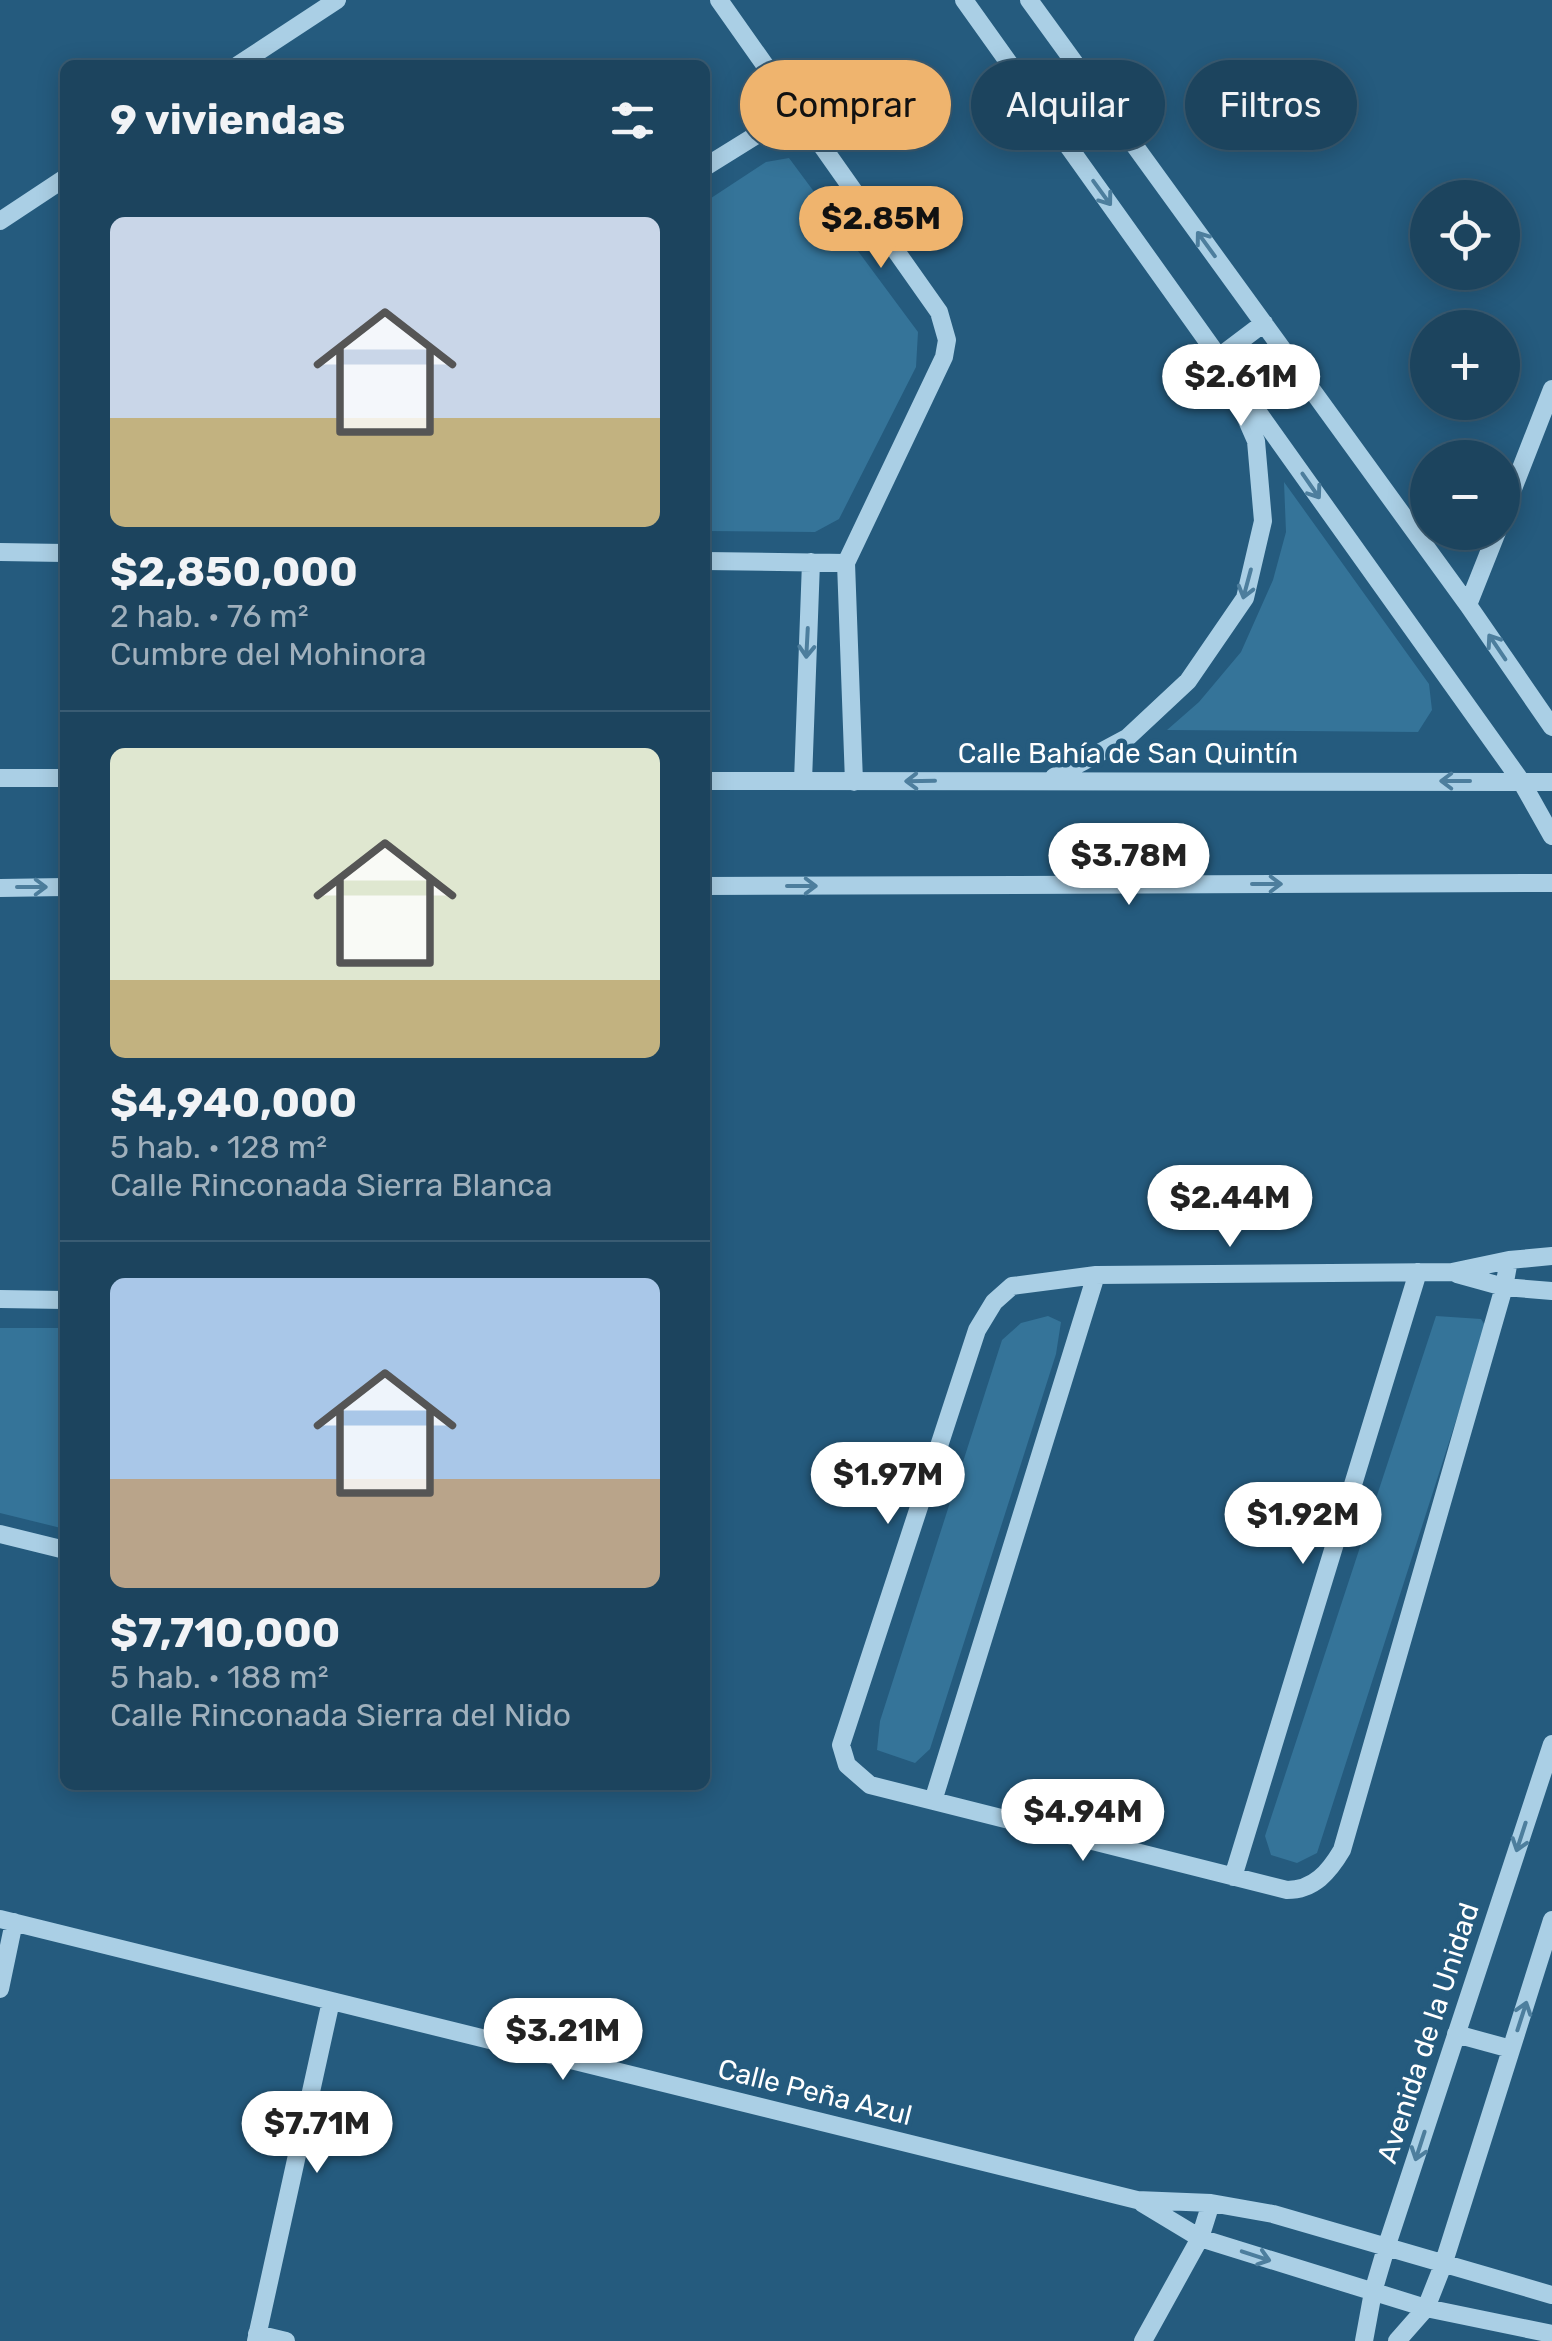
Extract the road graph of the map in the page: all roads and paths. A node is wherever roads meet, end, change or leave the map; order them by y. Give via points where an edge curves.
1 (338, 0) edge
2 (719, 0) edge
3 (964, 0) edge
4 (1028, 0) edge
5 (246, 60) edge
6 (760, 60) edge
7 (740, 146) edge
8 (823, 150) edge
9 (710, 165) edge
10 (60, 181) edge
11 (0, 221) edge
12 (1264, 322) junction
13 (1219, 357) junction
14 (1552, 389) edge
15 (1520, 472) edge
16 (1490, 550) edge
17 (0, 552) edge
18 (60, 553) edge
19 (710, 561) edge
20 (811, 562) junction
21 (846, 562) junction
22 (1468, 606) junction
23 (1552, 727) edge
24 (0, 778) edge
25 (60, 778) edge
26 (1049, 779) junction
27 (710, 781) edge
28 (1521, 781) junction
29 (803, 782) junction
30 (854, 782) junction
31 (1552, 782) edge
32 (1552, 836) edge
33 (1552, 883) edge
34 (710, 886) edge
35 (60, 887) edge
36 (0, 888) edge
37 (1552, 1256) edge
38 (1509, 1260) junction
39 (1418, 1272) junction
40 (1452, 1272) junction
41 (1096, 1275) junction
42 (1504, 1288) junction
43 (1552, 1291) edge
44 (0, 1299) edge
45 (60, 1300) edge
46 (0, 1534) edge
47 (60, 1549) edge
48 (1552, 1744) edge
49 (933, 1801) junction
50 (1232, 1877) junction
51 (1552, 1920) edge
52 (7, 1921) edge
53 (0, 1989) edge
54 (331, 2001) junction
55 (1456, 2034) junction
56 (1511, 2049) junction
57 (1137, 2200) junction
58 (1210, 2204) junction
59 (1200, 2238) junction
60 (1386, 2248) junction
61 (1443, 2265) junction
62 (1373, 2292) junction
63 (1552, 2294) edge
64 (1426, 2308) junction
65 (1552, 2334) edge
66 (256, 2338) edge
67 (286, 2341) edge
68 (1143, 2341) edge
69 (1364, 2341) edge
70 (1397, 2341) edge

1 - 5 street
2 - 6 street
3 -> 13 street
12 -> 4 street
7 - 9 street
8 - 21 street via 940,312 947,340
10 - 11 street
12 - 13 street
12 - 22 street
13 -> 26 street via 1256,441 1263,520 1245,598 1188,681 1128,738
13 -> 28 street
14 - 15 street
16 - 22 street
17 - 18 street
19 - 20 street
20 - 21 street
20 -> 29 street
21 - 30 street
23 -> 22 street
24 - 25 street
28 -> 26 street, Calle Bahía de San Quintín
26 -> 30 street, Calle Bahía de San Quintín
27 - 29 street, Calle Bahía de San Quintín
28 - 31 street, Calle Bahía de San Quintín
28 - 32 street
29 - 30 street, Calle Bahía de San Quintín
34 -> 33 street
36 -> 35 street
37 - 38 street
38 - 40 street
38 - 42 street
39 - 40 street
39 - 41 street
39 - 50 street
40 - 42 street
41 - 49 street
41 - 49 street via 1012,1286 977,1330 842,1745 848,1765 870,1785
42 - 43 street
42 - 50 street via 1342,1850 1324,1875 1300,1890
44 - 45 street
46 - 47 street
48 -> 55 street, Avenida de la Unidad
49 - 50 street
56 -> 51 street
52 - 53 street, Calle Peña Azul
52 - 54 street, Calle Peña Azul
54 - 57 street, Calle Peña Azul
54 - 66 street
55 - 56 street
55 -> 60 street, Avenida de la Unidad
56 - 61 street
57 - 58 street
57 - 59 street
58 - 59 street
58 - 60 street via 1273,2214
59 -> 62 street
59 - 68 street
60 - 61 street
60 - 62 street, Avenida de la Unidad
61 - 63 street
61 - 64 street
62 - 64 street
62 - 69 street, Avenida de la Unidad
64 - 65 street
64 - 70 street
66 - 67 street

